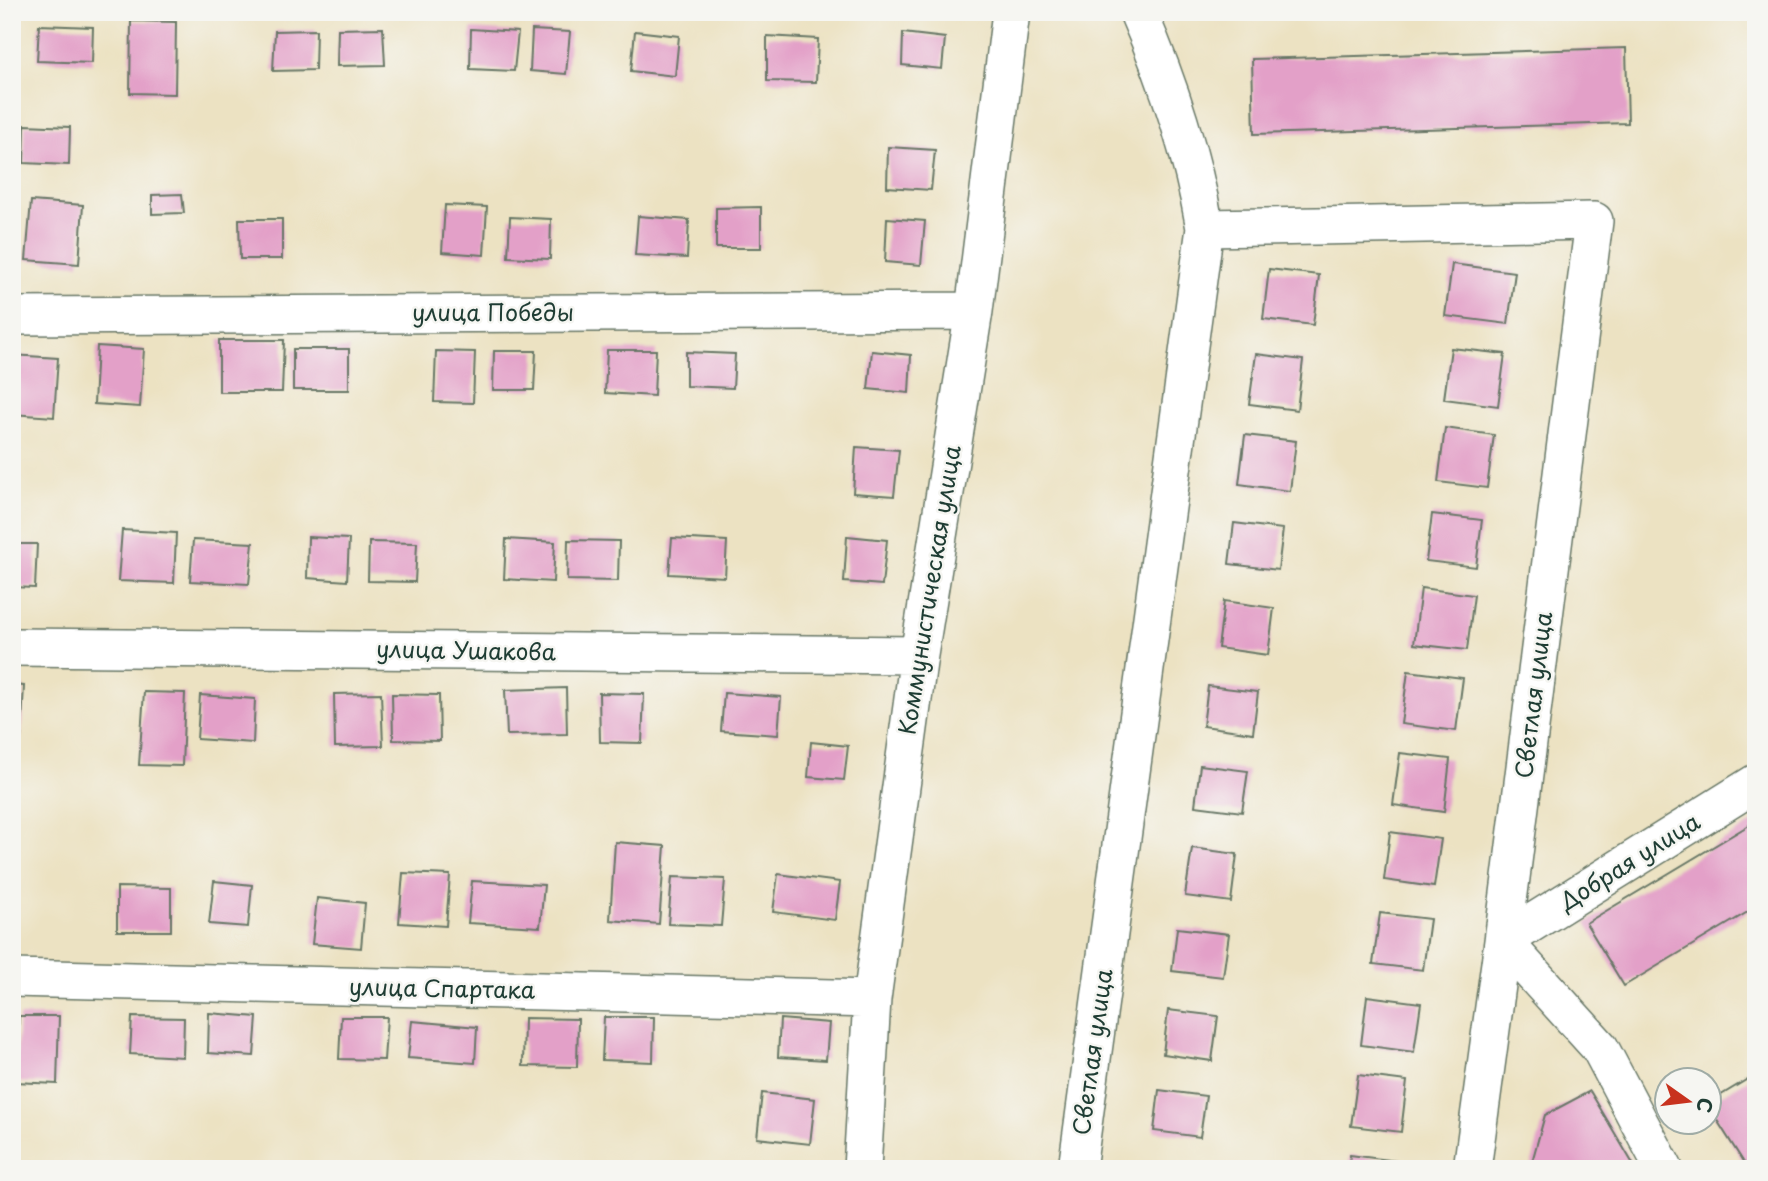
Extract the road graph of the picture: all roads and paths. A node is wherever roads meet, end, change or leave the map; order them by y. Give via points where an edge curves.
1 (1011, 12) edge
2 (1138, 12) edge
3 (1205, 228) junction
4 (974, 311) junction
5 (12, 316) edge
6 (12, 647) edge
7 (919, 655) junction
8 (1756, 783) edge
9 (1503, 941) junction
10 (12, 978) edge
11 (872, 999) junction
12 (862, 1169) edge
13 (1077, 1169) edge
14 (1472, 1169) edge
15 (1664, 1169) edge

1 - 4 street, Коммунистическая улица
2 - 3 street, Светлая улица via 1168,88
3 - 9 street, Светлая улица via 1594,221
3 - 13 street, Светлая улица
4 - 5 street, улица Победы
4 - 7 street, Коммунистическая улица
6 - 7 street, улица Ушакова
7 - 11 street, Коммунистическая улица
8 - 9 street, Добрая улица
9 - 14 street, Светлая улица
9 - 15 street via 1600,1048
10 - 11 street, улица Спартака
11 - 12 street, Коммунистическая улица

